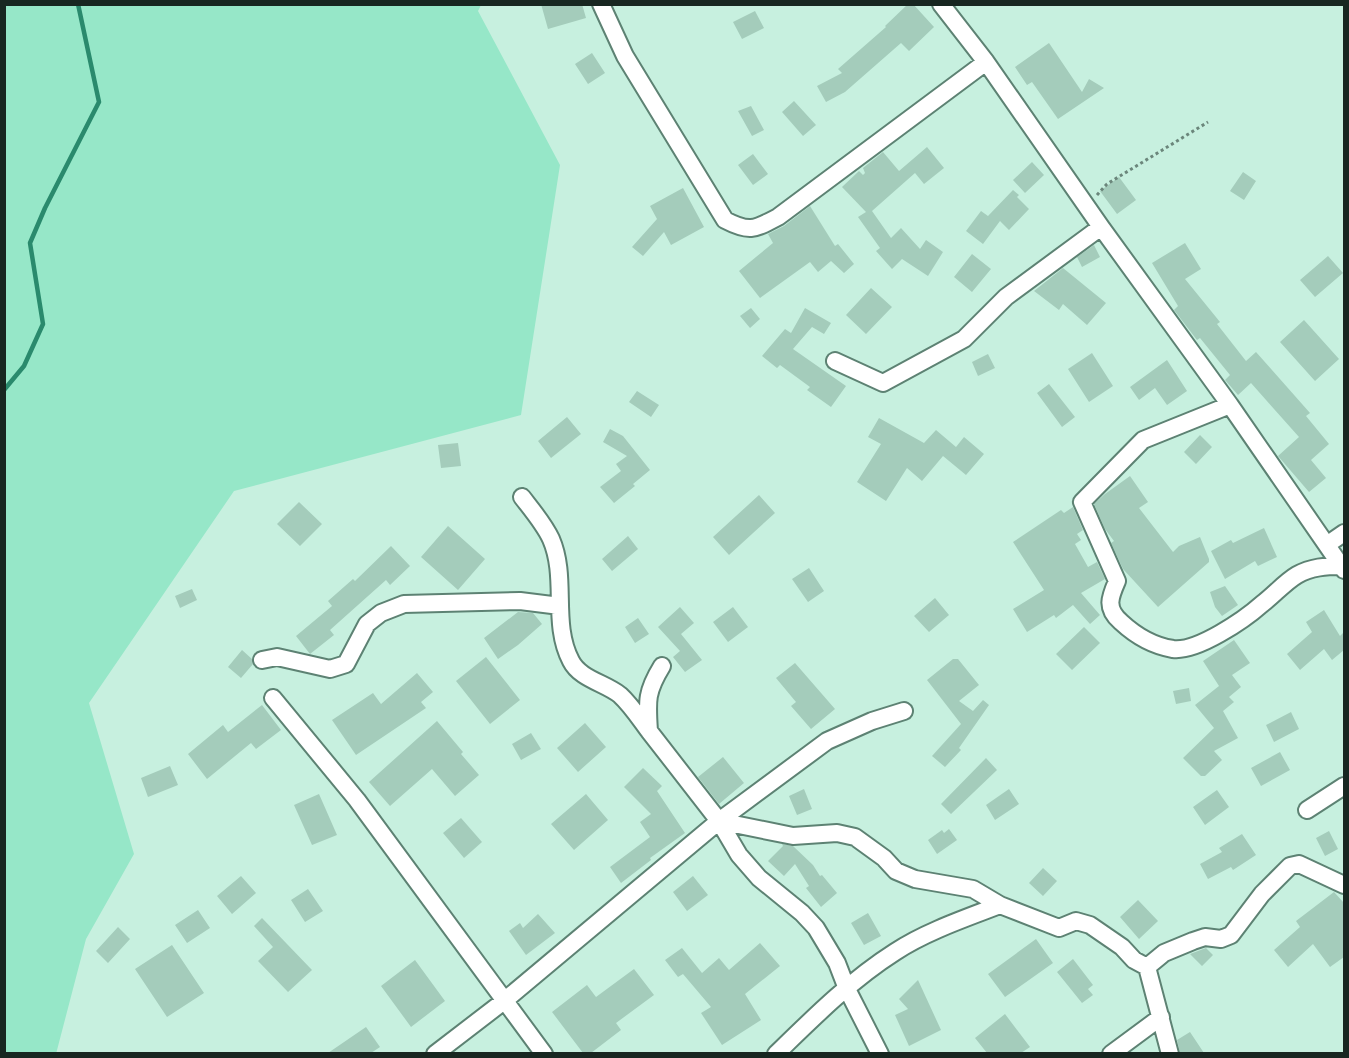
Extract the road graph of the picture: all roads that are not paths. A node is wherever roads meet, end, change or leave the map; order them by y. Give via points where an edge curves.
1 (601, 4) edge
2 (940, 4) edge
3 (986, 62) junction
4 (1101, 227) junction
5 (836, 361) dead end
6 (1230, 405) junction
7 (522, 497) dead end
8 (1344, 533) edge
9 (1328, 544) junction
10 (1343, 568) edge
11 (560, 606) junction
12 (262, 660) dead end
13 (662, 666) dead end
14 (273, 698) dead end
15 (904, 711) dead end
16 (649, 731) junction
17 (1344, 786) edge
18 (1307, 810) dead end
19 (719, 820) junction
20 (1344, 885) edge
21 (1000, 905) junction
22 (1147, 967) junction
23 (848, 989) junction
24 (504, 1001) junction
25 (1161, 1017) junction
26 (435, 1053) edge
27 (544, 1053) edge
28 (776, 1053) edge
29 (880, 1053) edge
30 (1111, 1053) edge
31 (1170, 1053) edge

1 - 3 street via 625,56 725,220 742,229 755,229 778,217
2 - 3 street
3 - 4 street
4 - 5 street via 1006,297 964,339 895,377 883,383
4 - 6 street
6 - 9 street
6 - 10 street via 1143,440 1082,502 1117,581 1110,597 1111,608 1119,620 1150,643 1175,650 1201,643 1228,629 1296,575 1323,566
7 - 11 street via 552,540 559,571
8 - 9 street
9 - 10 street
11 - 12 street via 520,601 404,604 381,613 368,624 346,664 330,669 277,657
11 - 16 street via 561,639 572,664 620,695
13 - 16 street via 651,683 647,701
14 - 24 street via 357,800
15 - 19 street via 827,741
16 - 19 street
17 - 18 street
19 - 21 street via 794,836 837,833 855,837 896,871 915,879 973,889
19 - 23 street via 759,878 816,928
19 - 24 street
20 - 22 street via 1299,864 1290,866 1262,894 1231,935 1193,940 1164,953
21 - 22 street via 1059,927 1076,921 1090,926
21 - 23 street via 922,937 895,952
22 - 25 street
23 - 28 street
23 - 29 street
24 - 26 street
24 - 27 street
25 - 30 street
25 - 31 street

